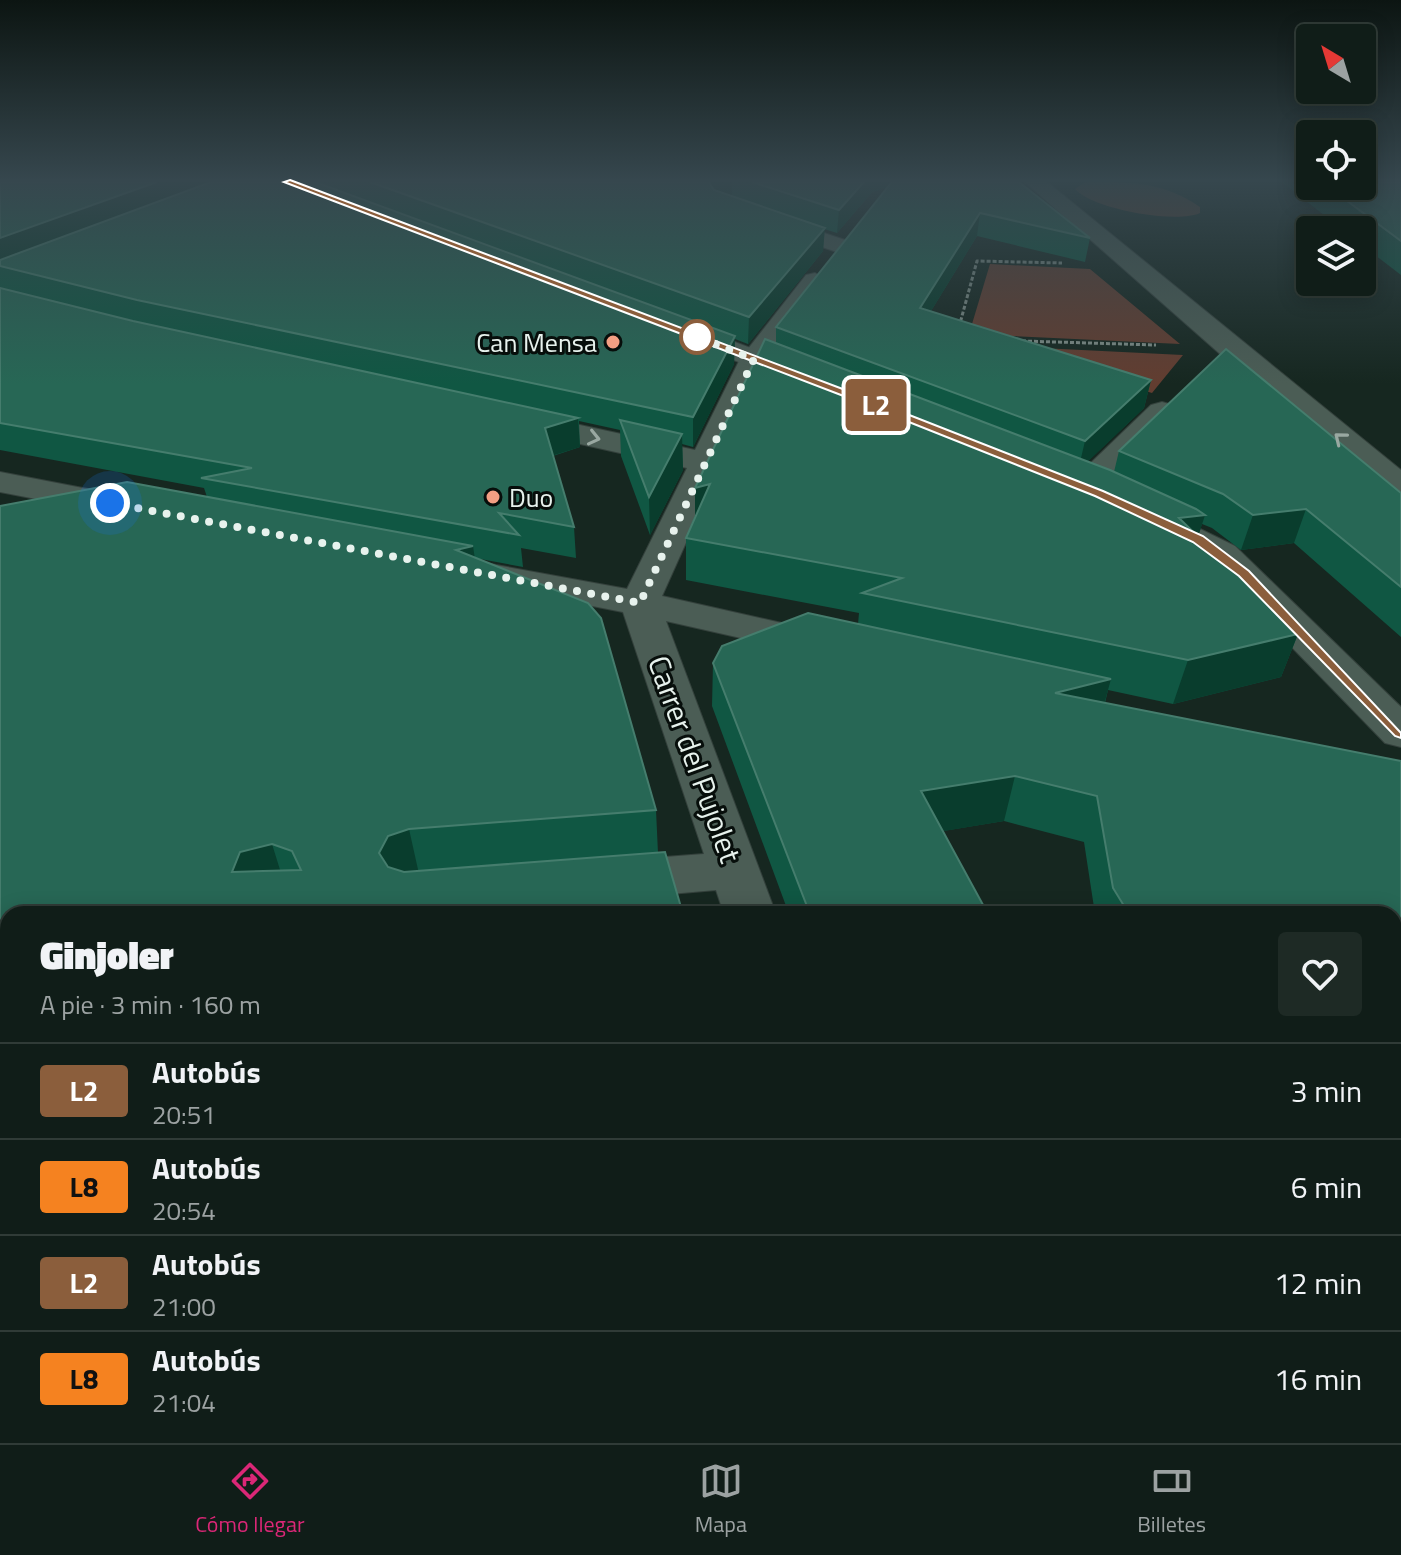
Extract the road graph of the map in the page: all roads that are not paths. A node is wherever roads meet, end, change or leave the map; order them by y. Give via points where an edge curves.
1 (841, 249) edge
2 (1114, 249) edge
3 (660, 323) edge
4 (754, 359) junction
5 (1208, 368) junction
6 (845, 393) edge
7 (492, 415) edge
8 (705, 462) junction
9 (0, 482) edge
10 (1401, 487) edge
11 (47, 492) junction
12 (156, 512) edge
13 (0, 519) edge
14 (453, 568) edge
15 (640, 603) junction
16 (854, 652) edge
17 (1396, 759) edge
18 (561, 884) edge
19 (743, 892) edge

1 - 4 street
2 - 5 street via 1132,265
3 - 4 street
4 - 6 street
4 - 8 street
10 -> 5 street
5 - 17 street via 1095,492 1222,554
7 -> 8 street
8 - 15 street
9 - 11 street
11 - 12 street
11 - 13 street
14 - 15 street
15 - 16 street
15 - 19 street, Carrer del Pujolet
18 - 19 street

